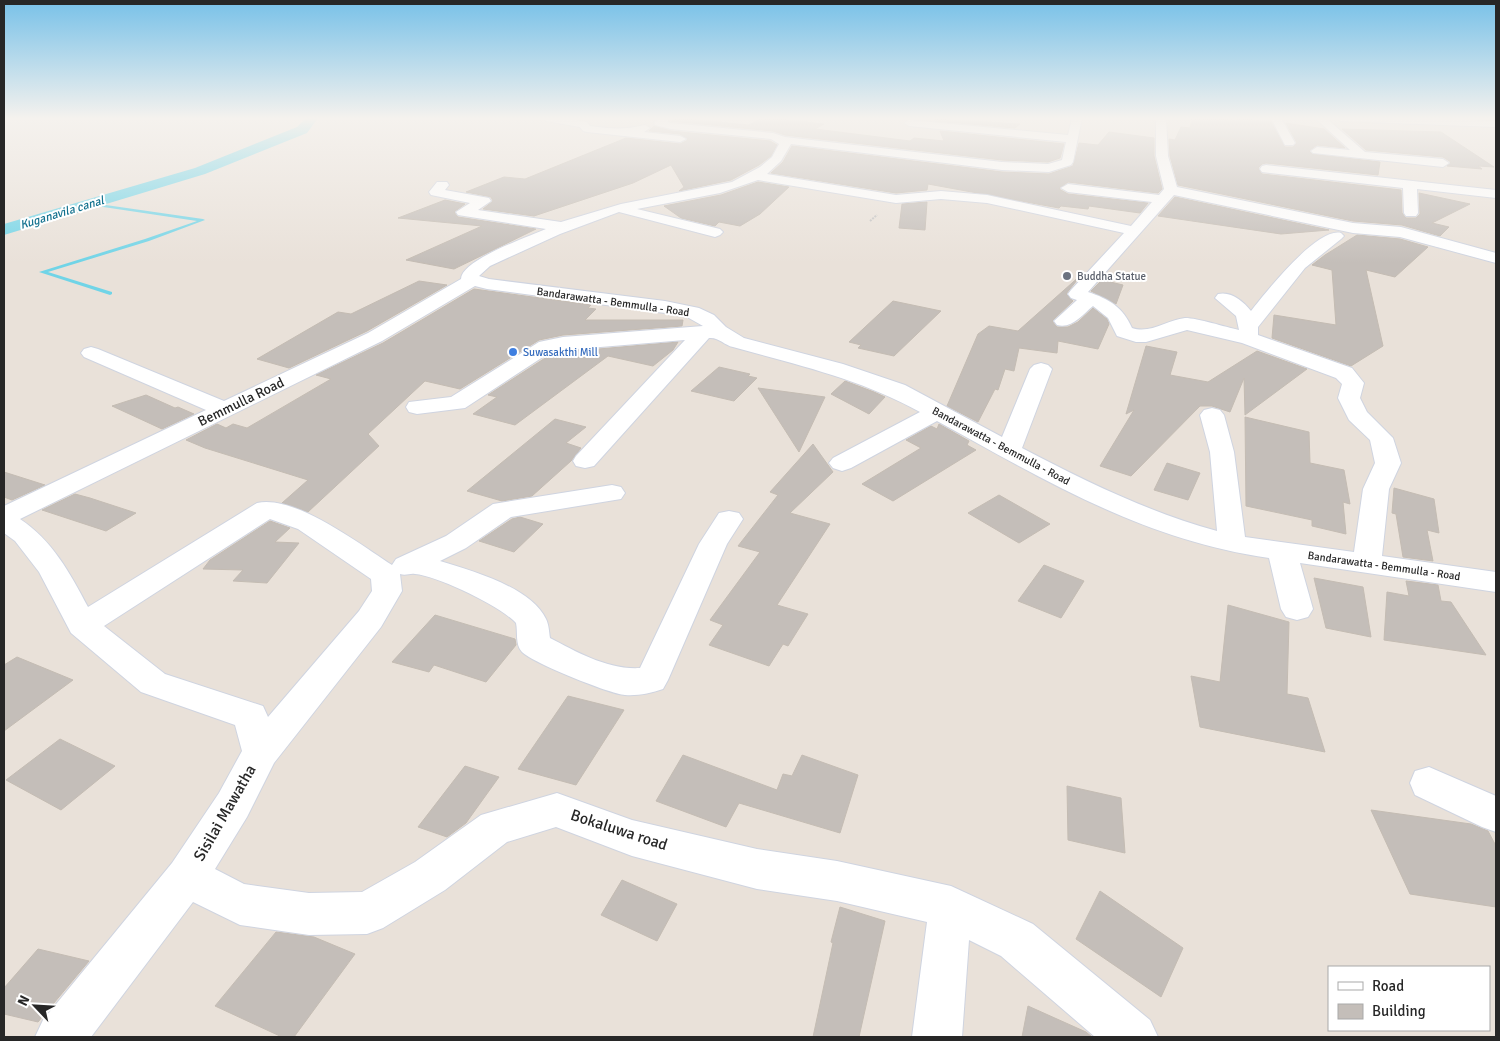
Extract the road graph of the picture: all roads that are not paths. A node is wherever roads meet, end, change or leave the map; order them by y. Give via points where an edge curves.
1 (767, 167) edge
2 (1016, 167) edge
3 (1053, 167) edge
4 (1163, 167) edge
5 (1266, 169) dead end
6 (756, 176) junction
7 (1410, 184) junction
8 (442, 185) dead end
9 (1068, 188) dead end
10 (1000, 190) dead end
11 (1166, 194) junction
12 (1496, 194) edge
13 (987, 199) junction
14 (619, 208) junction
15 (1411, 213) dead end
16 (564, 220) junction
17 (1134, 230) junction
18 (715, 232) dead end
19 (1336, 236) dead end
20 (1496, 258) edge
21 (473, 280) junction
22 (1090, 298) junction
23 (1224, 298) dead end
24 (1064, 321) dead end
25 (1249, 331) junction
26 (712, 332) junction
27 (91, 353) dead end
28 (1041, 369) dead end
29 (417, 407) dead end
30 (226, 410) junction
31 (938, 412) junction
32 (1212, 415) dead end
33 (1009, 451) junction
34 (586, 461) dead end
35 (842, 463) dead end
36 (612, 493) dead end
37 (4, 516) edge
38 (729, 520) dead end
39 (4, 521) edge
40 (1232, 544) junction
41 (1282, 551) junction
42 (1367, 564) junction
43 (399, 569) junction
44 (1496, 582) edge
45 (1297, 609) dead end
46 (82, 625) junction
47 (261, 752) junction
48 (1429, 783) dead end
49 (1496, 814) edge
50 (187, 877) junction
51 (951, 907) junction
52 (60, 1037) edge
53 (937, 1037) edge
54 (1133, 1037) edge

1 - 6 street
2 - 3 street
4 - 11 street
5 - 7 street
6 - 13 street via 896,199 941,195
6 - 14 street via 730,188
7 - 12 street
7 - 15 street
8 - 16 street via 436,192 484,201 463,212
9 - 11 street
10 - 13 street
11 - 17 street
11 - 20 street via 1353,228 1401,232
13 - 17 street
14 - 16 street
14 - 18 street
16 - 21 street via 471,272 469,278
17 - 22 street via 1077,294
19 - 25 street via 1300,264
21 - 26 street, Bandarawatta - Bemmulla - Road via 692,312 707,319
21 - 30 street, Bemmulla Road via 375,337
22 - 24 street
22 - 25 street via 1108,305 1124,332 1136,336 1186,324
23 - 25 street via 1241,309
25 - 42 street via 1344,373 1353,383 1349,398 1357,415 1381,438 1388,463 1376,489
26 - 29 street via 610,338 546,346 457,403
26 - 31 street, Bandarawatta - Bemmulla - Road via 868,379
26 - 34 street
27 - 30 street
28 - 33 street
30 - 37 street, Bemmulla Road
31 - 33 street, Bandarawatta - Bemmulla - Road
31 - 35 street
32 - 40 street via 1222,452
33 - 40 street, Bandarawatta - Bemmulla - Road via 1132,512
36 - 43 street via 503,510 456,542
38 - 43 street via 713,544 651,680 624,682 570,663 534,644 531,619 519,605 446,572
39 - 46 street, Sisilai Mawatha via 25,535 52,568
40 - 41 street, Bandarawatta - Bemmulla - Road
41 - 42 street, Bandarawatta - Bemmulla - Road
41 - 45 street
42 - 44 street, Bandarawatta - Bemmulla - Road
43 - 46 street via 308,523 266,509
43 - 47 street via 370,619
46 - 47 street, Sisilai Mawatha via 153,683 250,716
47 - 50 street, Sisilai Mawatha via 233,805
48 - 49 street
50 - 51 street, Bokaluwa road via 240,904 309,914 367,913 430,876 495,828 557,810 632,838 738,864 837,881
50 - 52 street
51 - 53 street
51 - 54 street, Bokaluwa road via 1017,940

